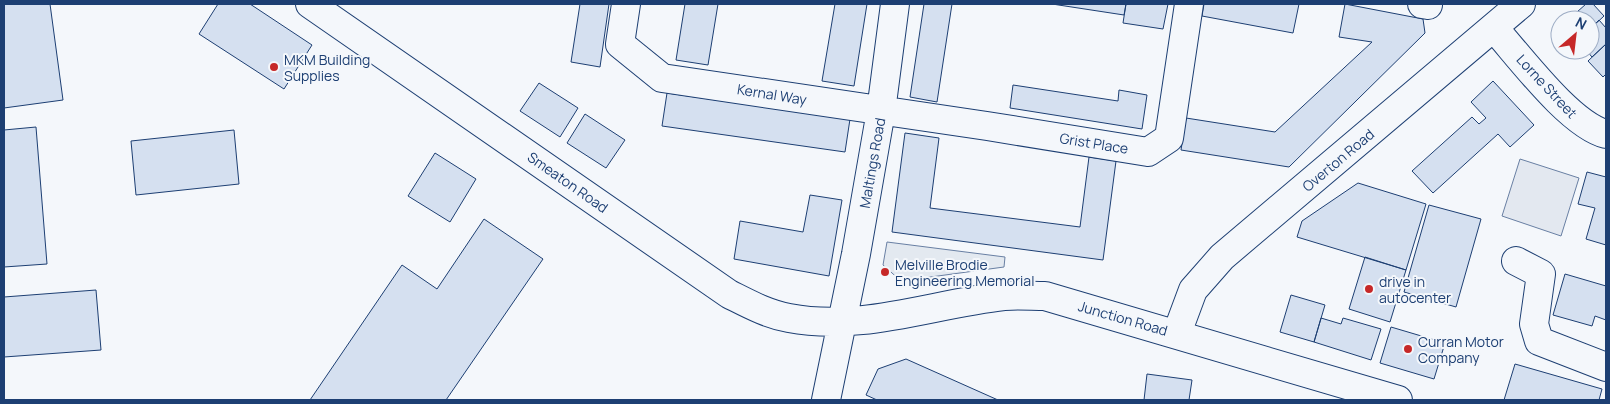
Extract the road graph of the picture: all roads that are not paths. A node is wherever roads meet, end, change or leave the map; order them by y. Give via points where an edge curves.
1 (310, 4) edge
2 (626, 4) edge
3 (895, 4) edge
4 (1189, 4) edge
5 (1521, 4) edge
6 (1494, 28) junction
7 (881, 111) junction
8 (1606, 134) edge
9 (1516, 261) dead end
10 (841, 322) junction
11 (1177, 334) junction
12 (1606, 367) edge
13 (826, 400) edge
14 (1398, 400) edge

1 - 10 street, Smeaton Road via 729,294 758,309 790,318
2 - 7 street, Kernal Way via 620,44 662,78
3 - 7 street, Maltings Road
4 - 7 street, Grist Place via 1169,138 1148,152
5 - 6 street, Overton Road
6 - 8 street, Lorne Street via 1572,115 1597,132
6 - 11 street, Overton Road via 1222,257 1193,290
7 - 10 street, Maltings Road
9 - 12 street via 1541,274 1534,324 1539,340
10 - 11 street, Junction Road via 901,315 1004,296 1045,296
10 - 13 street, Maltings Road
11 - 14 street, Junction Road

